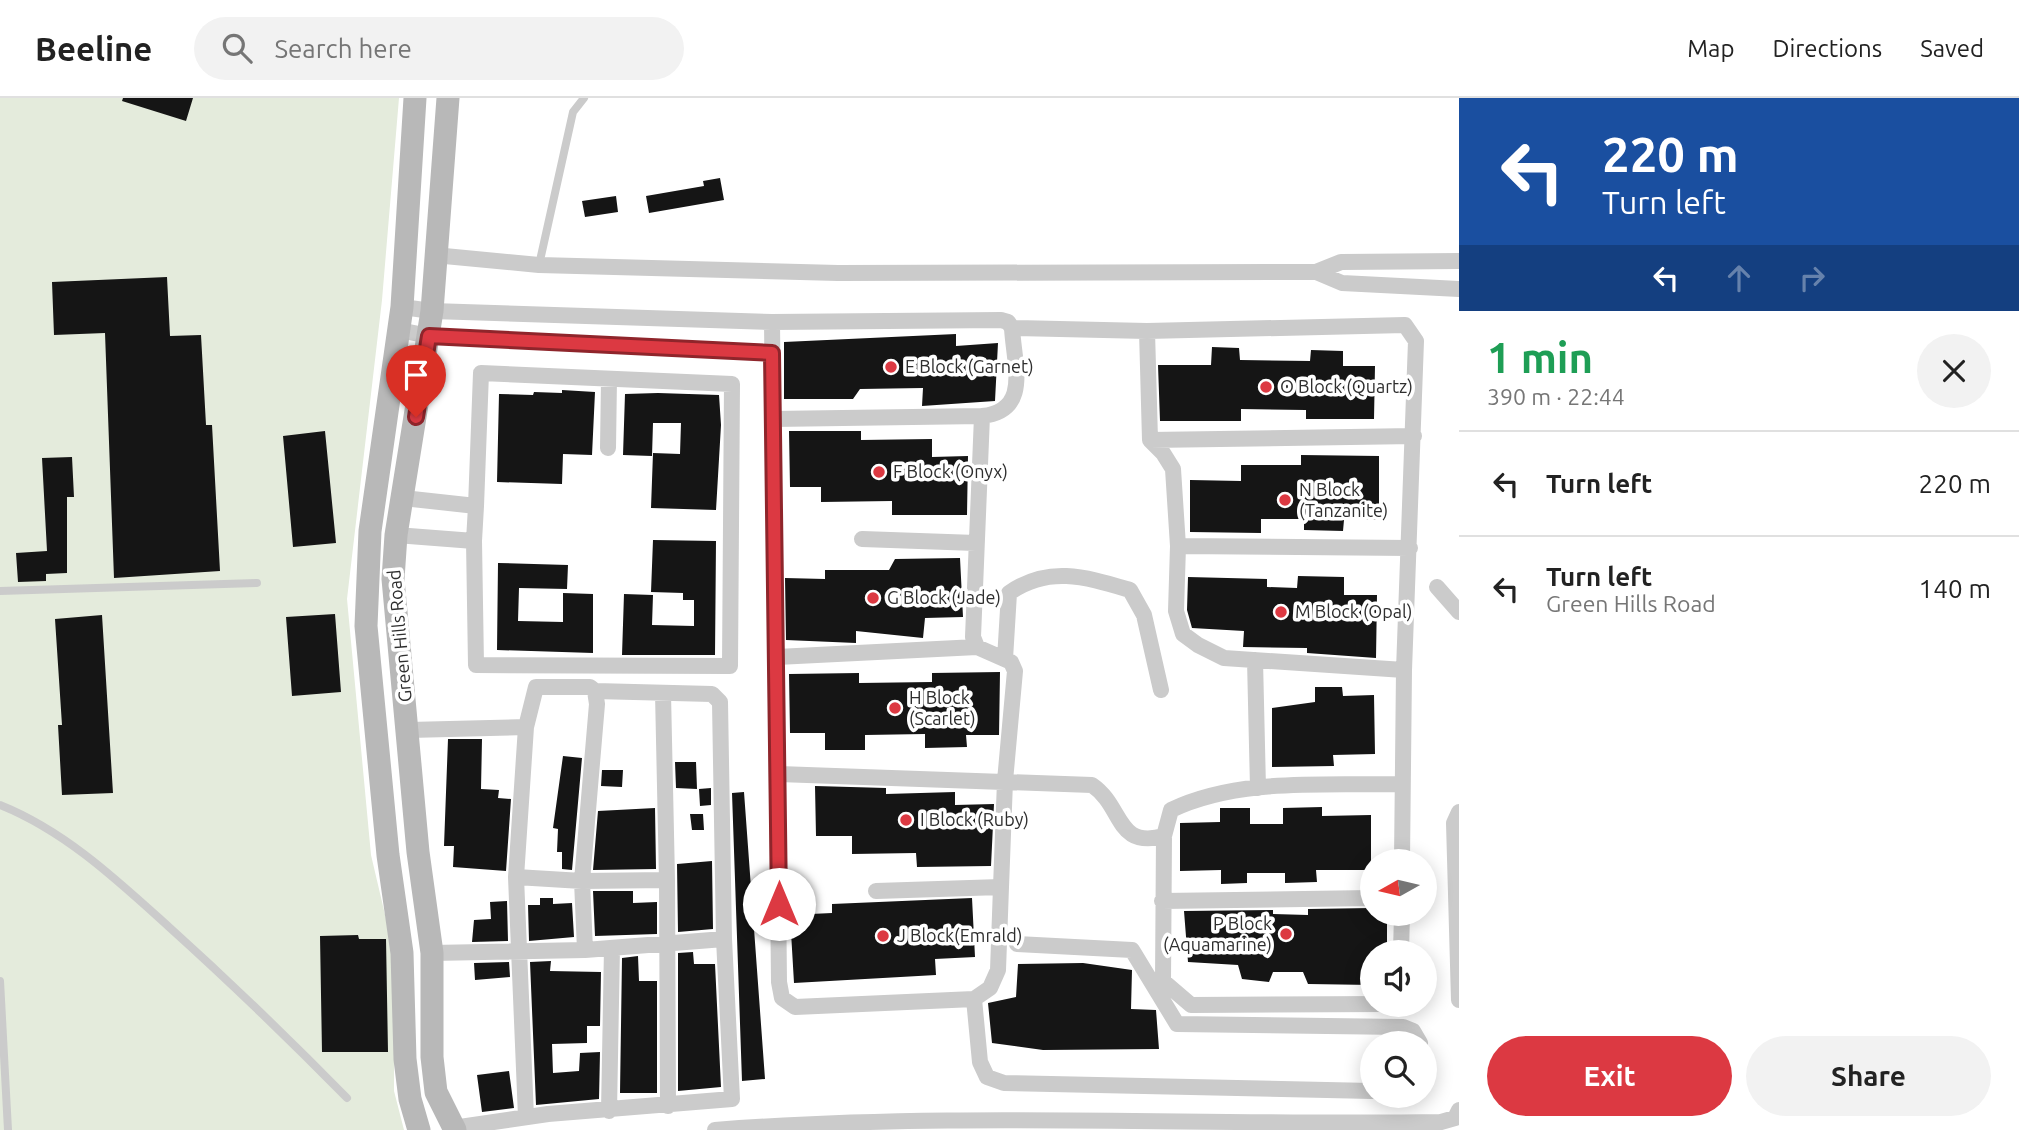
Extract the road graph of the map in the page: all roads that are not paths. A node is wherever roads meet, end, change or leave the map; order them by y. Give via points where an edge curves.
1 (415, 98) edge
2 (448, 98) edge
3 (584, 98) edge
4 (435, 255) junction
5 (1459, 261) edge
6 (539, 265) junction
7 (1316, 271) junction
8 (1459, 289) edge
9 (402, 307) junction
10 (432, 311) junction
11 (615, 316) junction
12 (772, 322) junction
13 (1012, 328) junction
14 (398, 330) junction
15 (1147, 331) junction
16 (429, 336) junction
17 (614, 343) junction
18 (772, 353) junction
19 (608, 379) junction
20 (982, 416) junction
21 (773, 419) junction
22 (1413, 436) junction
23 (1150, 440) junction
24 (608, 448) dead end
25 (402, 498) junction
26 (476, 506) junction
27 (396, 535) junction
28 (862, 539) dead end
29 (474, 541) junction
30 (976, 543) junction
31 (1178, 546) junction
32 (1410, 548) junction
33 (257, 583) dead end
34 (1437, 587) dead end
35 (0, 592) edge
36 (1459, 612) edge
37 (977, 647) junction
38 (777, 657) junction
39 (1005, 659) junction
40 (1255, 660) junction
41 (1404, 670) junction
42 (1161, 690) dead end
43 (595, 691) junction
44 (663, 693) junction
45 (526, 727) junction
46 (409, 730) junction
47 (779, 774) junction
48 (1005, 781) junction
49 (1402, 784) junction
50 (1258, 788) junction
51 (0, 805) edge
52 (1459, 812) edge
53 (1164, 836) junction
54 (1402, 849) edge
55 (516, 877) junction
56 (667, 880) junction
57 (582, 881) junction
58 (1001, 887) junction
59 (876, 891) dead end
60 (1360, 898) edge
61 (1162, 901) junction
62 (724, 939) junction
63 (665, 944) junction
64 (1017, 944) dead end
65 (612, 948) junction
66 (586, 950) junction
67 (432, 953) junction
68 (519, 953) junction
69 (0, 981) edge
70 (974, 999) junction
71 (1459, 1000) edge
72 (1360, 1004) edge
73 (1413, 1031) edge
74 (1360, 1091) edge
75 (347, 1098) dead end
76 (668, 1106) junction
77 (1459, 1110) edge
78 (609, 1111) junction
79 (526, 1117) junction
80 (766, 1128) edge
81 (454, 1129) edge
82 (8, 1130) edge
83 (419, 1130) edge
84 (715, 1130) edge

1 - 9 street, Green Hills Road
2 - 4 street, Green Hills Road
3 - 6 lane via 573,112
4 - 6 street
4 - 10 street, Green Hills Road
5 - 7 street via 1341,262
6 - 7 street via 838,273
7 - 8 street via 1342,283
9 - 10 street
9 - 14 street, Green Hills Road
10 - 11 street
10 - 16 street, Green Hills Road
11 - 12 street
11 - 17 street
12 - 13 street via 1001,320
12 - 18 street
13 - 15 street
13 - 20 street via 1011,406 1001,414
14 - 16 street
14 - 83 street, Green Hills Road via 370,531 366,626 402,953 405,1059
15 - 22 street via 1405,324 1416,341
15 - 23 street
16 - 17 street
16 - 25 street, Green Hills Road
17 - 18 street
18 - 21 street
19 - 24 street
19 - 26 street via 481,373
19 - 29 street via 732,384 730,666 476,665
20 - 21 street
20 - 30 street
21 - 38 street
22 - 23 street
22 - 32 street
23 - 31 street via 1173,469
25 - 26 street
25 - 27 street, Green Hills Road
26 - 29 street
27 - 29 street
27 - 46 street, Green Hills Road via 393,591
28 - 30 street
30 - 37 street via 973,636
31 - 32 street
31 - 40 street via 1176,611 1183,634 1224,658
32 - 41 street
33 - 35 lane
34 - 36 street
37 - 38 street
37 - 39 street
38 - 47 street
39 - 42 street via 1009,593 1028,580 1074,575 1130,590 1144,615
39 - 48 street via 1015,671
40 - 41 street
40 - 50 street
41 - 49 street
43 - 44 street
43 - 45 street via 590,687 536,687
43 - 57 street
44 - 56 street
44 - 62 street via 712,694 720,702
45 - 46 street
45 - 55 street
46 - 67 street, Green Hills Road via 418,852
47 - 48 street
47 - 70 street via 782,998 796,1007
48 - 53 street via 1092,785 1110,802 1123,828 1134,838
48 - 58 street
49 - 50 street
49 - 54 street
50 - 53 street via 1196,798 1171,810
51 - 75 lane via 32,818 110,873 249,999
52 - 71 street via 1454,823
53 - 61 street
55 - 57 street
55 - 68 street
56 - 57 street
56 - 63 street
57 - 66 street
58 - 59 street
58 - 70 street via 998,970 990,988
60 - 61 street
61 - 72 street via 1163,981 1191,1005
62 - 63 street
62 - 76 street via 732,1099
63 - 65 street
63 - 76 street
64 - 73 street via 1132,950 1177,1024 1404,1027
65 - 66 street
65 - 78 street
66 - 68 street
67 - 68 street
67 - 81 street, Green Hills Road via 436,1092
68 - 79 street
69 - 82 lane
70 - 74 street via 980,1062 986,1077 1003,1083
76 - 78 street
77 - 80 street via 1455,1118 1441,1122 940,1119
78 - 79 street
79 - 81 street
80 - 84 street

